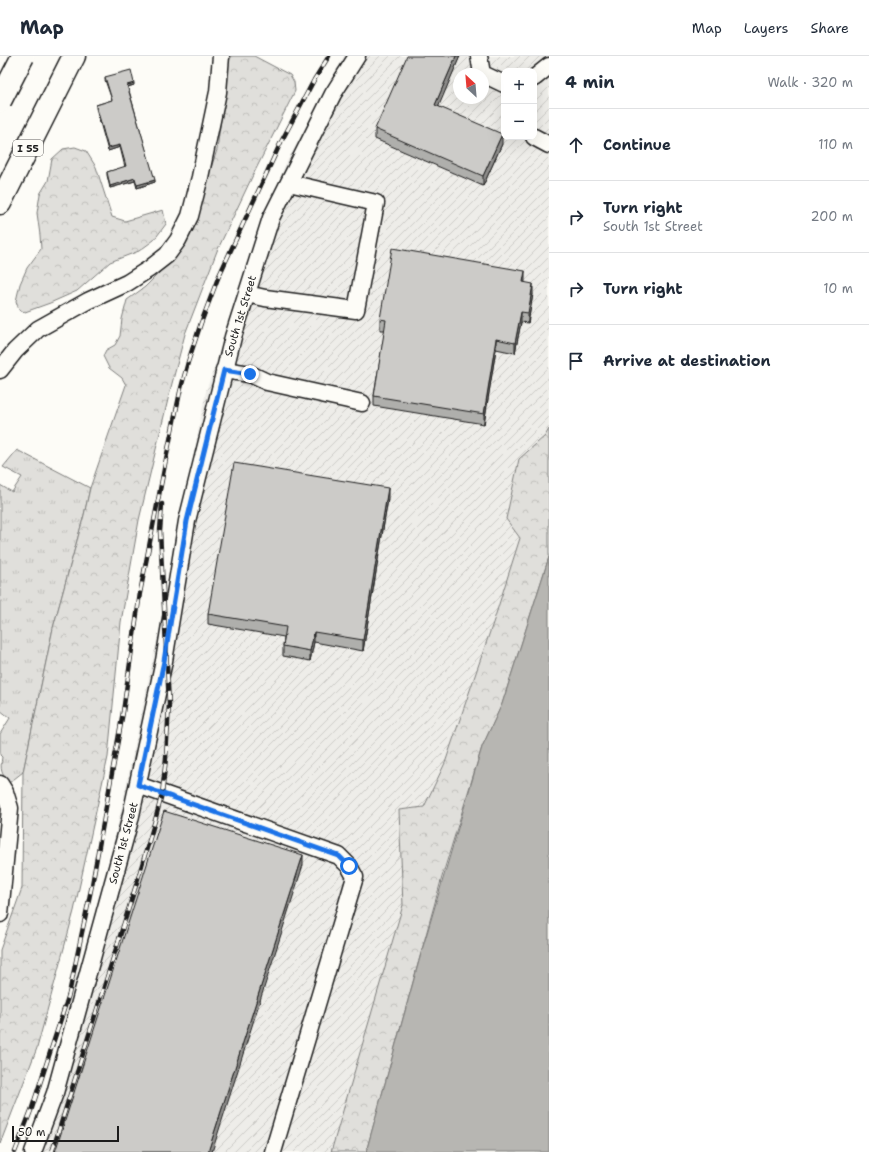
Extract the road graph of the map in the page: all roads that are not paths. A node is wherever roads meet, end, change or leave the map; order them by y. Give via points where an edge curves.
1 (24, 56) edge
2 (74, 56) edge
3 (221, 56) edge
4 (357, 56) edge
5 (479, 56) edge
6 (1, 62) edge
7 (549, 66) edge
8 (481, 68) edge
9 (537, 76) edge
10 (489, 77) edge
11 (501, 83) edge
12 (0, 101) edge
13 (537, 139) edge
14 (549, 145) edge
15 (289, 183) junction
16 (0, 203) edge
17 (247, 294) junction
18 (0, 370) edge
19 (224, 370) junction
20 (362, 403) dead end
21 (0, 784) edge
22 (138, 785) junction
23 (0, 912) edge
24 (33, 1152) edge
25 (273, 1152) edge

1 - 6 street
1 - 12 highway, bridge
2 - 16 highway, I 55
3 - 18 street via 218,92 200,176 190,216 178,240 167,255 149,269 38,329 14,351
4 - 15 street, South 1st Street via 332,94
5 - 8 street
7 - 9 street
10 - 11 street
13 - 14 street
15 - 17 street, South 1st Street via 271,218
15 - 17 street via 376,203 356,310
17 - 19 street, South 1st Street
19 - 20 street via 250,374 267,382
19 - 22 street, South 1st Street via 187,521 164,661
21 - 23 street via 10,808
22 - 24 street, South 1st Street via 55,1092
22 - 25 street via 339,856 355,877

